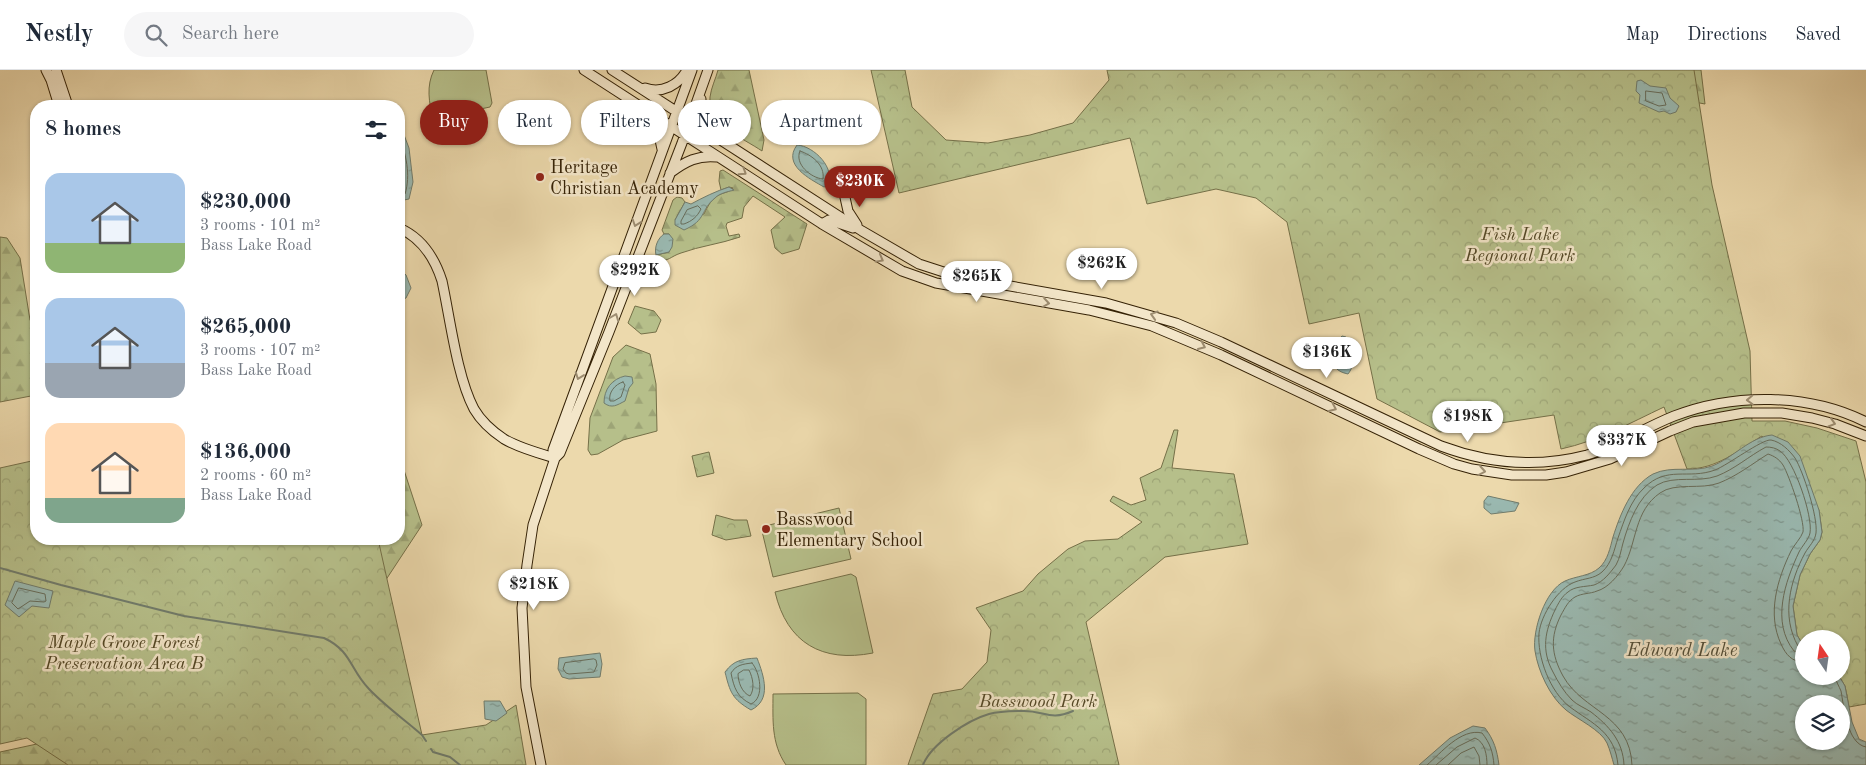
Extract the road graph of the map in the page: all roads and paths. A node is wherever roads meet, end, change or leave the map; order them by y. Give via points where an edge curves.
1 (46, 70) edge
2 (56, 70) edge
3 (584, 70) edge
4 (612, 70) edge
5 (687, 70) edge
6 (692, 70) edge
7 (708, 70) edge
8 (632, 83) junction
9 (701, 91) junction
10 (57, 100) edge
11 (66, 100) edge
12 (630, 100) edge
13 (698, 100) edge
14 (677, 112) junction
15 (668, 124) edge
16 (672, 126) junction
17 (678, 130) edge
18 (661, 145) edge
19 (681, 145) edge
20 (701, 145) edge
21 (729, 145) edge
22 (662, 152) junction
23 (719, 157) junction
24 (670, 173) junction
25 (793, 186) junction
26 (844, 193) dead end
27 (822, 224) junction
28 (405, 231) edge
29 (862, 231) junction
30 (1866, 422) edge
31 (1866, 436) edge
32 (554, 458) junction
33 (541, 765) edge

1 - 10 main road
2 - 11 main road
3 - 12 main road
4 - 8 main road
5 - 8 main road via 678,82 661,90
6 - 14 main road
7 - 9 main road
8 - 14 main road
9 - 13 main road
9 - 25 main road via 703,117 712,128 772,166
14 - 16 main road
15 - 16 main road
16 - 17 main road
16 - 22 main road
18 - 22 main road
19 - 24 main road
20 - 23 main road
21 - 25 main road
22 -> 32 main road via 553,450
23 - 24 main road via 694,158
23 -> 27 main road
32 -> 24 main road via 560,453 602,350
25 - 29 main road
26 - 29 main road via 848,211
27 - 29 main road via 829,220
27 -> 31 main road via 902,271 936,284 1109,314 1175,335 1419,450 1472,469 1512,475 1566,472 1610,459 1694,422 1744,413 1782,413 1812,418
28 - 32 main road via 423,245 438,268 464,385 475,409 504,438
30 -> 29 main road via 1839,411 1798,402 1765,399 1731,401 1678,415 1613,445 1578,456 1537,463 1489,460 1441,446 1176,322 1106,303 946,274 901,255
32 - 33 main road via 533,525 522,608 526,687

